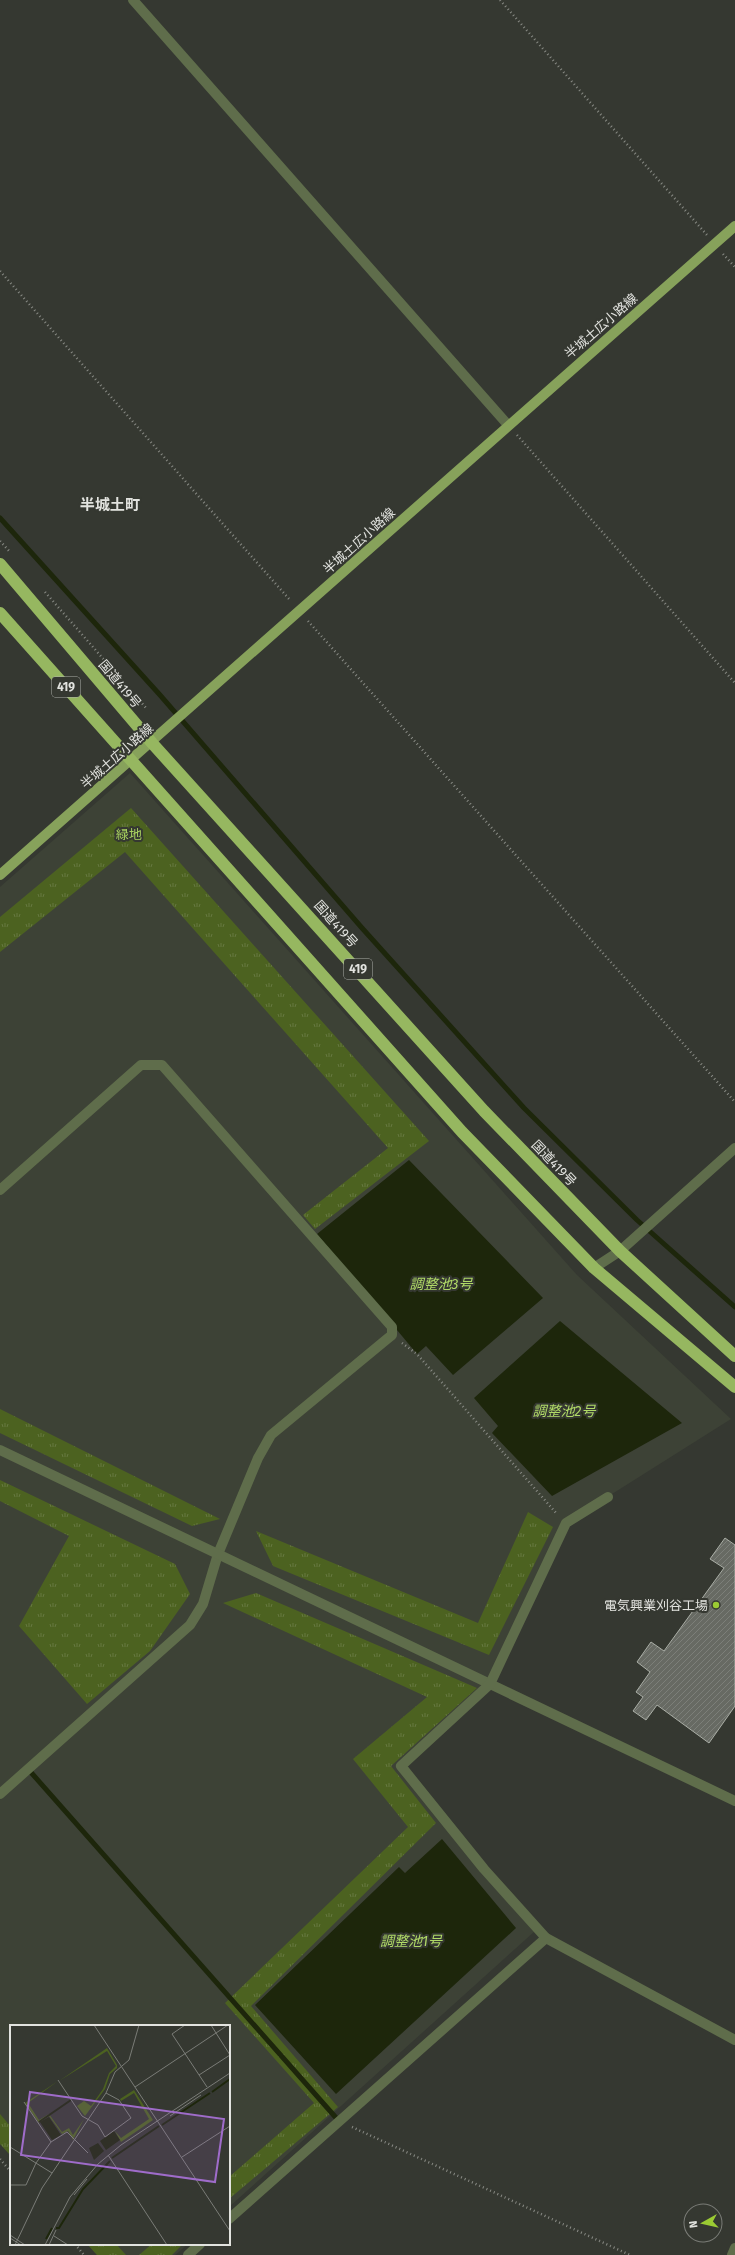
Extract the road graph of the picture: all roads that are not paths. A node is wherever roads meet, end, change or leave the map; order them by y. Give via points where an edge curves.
1 (133, 0) edge
2 (735, 226) edge
3 (508, 425) junction
4 (0, 564) edge
5 (0, 613) edge
6 (152, 743) junction
7 (131, 760) junction
8 (0, 875) edge
9 (735, 1148) edge
10 (0, 1190) edge
11 (620, 1251) junction
12 (594, 1268) junction
13 (735, 1356) edge
14 (735, 1387) edge
15 (0, 1450) edge
16 (608, 1497) dead end
17 (218, 1554) junction
18 (490, 1684) junction
19 (0, 1794) edge
20 (735, 1801) edge
21 (546, 1938) junction
22 (735, 2040) edge
23 (230, 2218) edge
24 (199, 2245) edge
25 (735, 2248) edge
26 (188, 2255) edge
27 (732, 2255) edge

1 - 3 street
2 - 3 main road, 半城土広小路線
3 - 6 main road, 半城土広小路線
4 - 6 highway, 国道419号 / 419
5 - 7 highway, 419
6 - 7 main road, 半城土広小路線
6 - 11 highway, 国道419号 / 419 via 484,1111
7 - 8 main road, 半城土広小路線
7 - 12 highway, 419 via 462,1132
9 - 11 street
10 - 17 street via 141,1065 162,1065 392,1327 392,1335 271,1435 258,1458
11 - 12 street
11 - 13 highway, 国道419号 / 419
12 - 14 highway, 419
15 - 17 street
16 - 18 street via 566,1523
17 - 18 street
17 - 19 street via 204,1604 190,1625
18 - 20 street
18 - 21 street via 401,1766 484,1869
21 - 22 street
21 - 23 street
24 - 26 street
25 - 27 street

